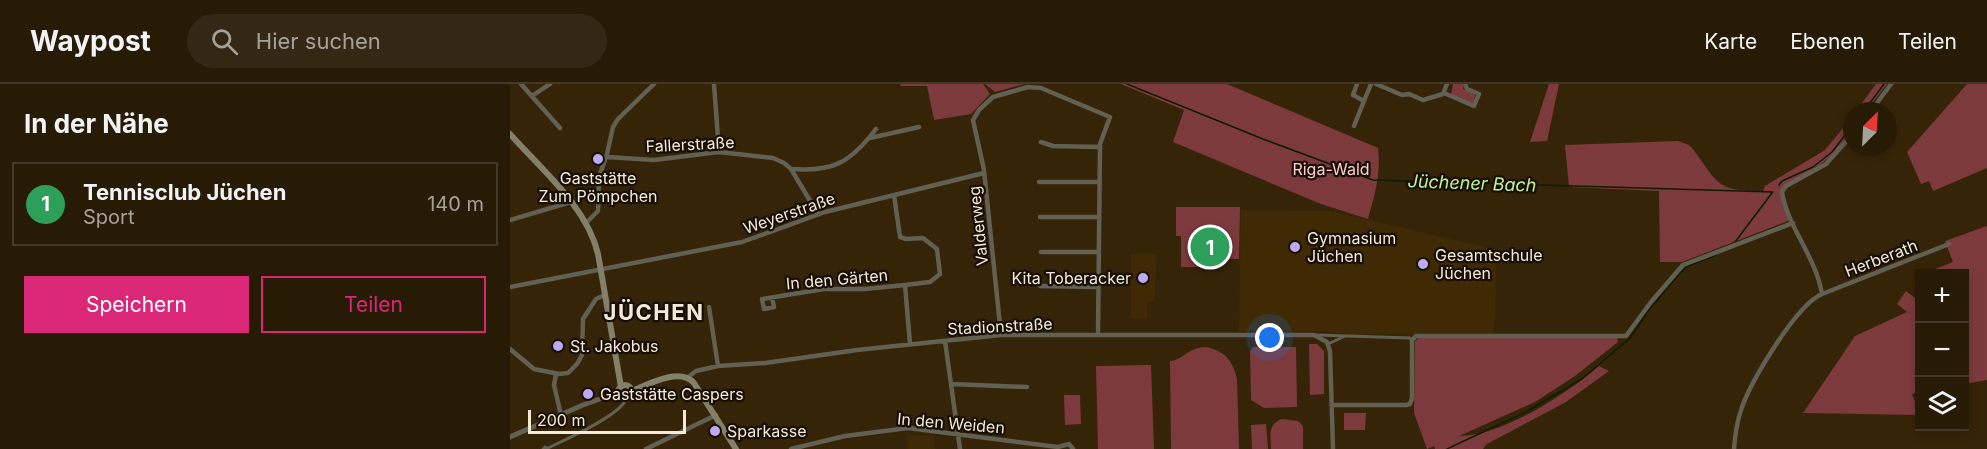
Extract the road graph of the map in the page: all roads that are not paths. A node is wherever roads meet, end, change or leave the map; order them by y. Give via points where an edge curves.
1 (521, 84) edge
2 (550, 84) edge
3 (654, 84) edge
4 (714, 84) edge
5 (1357, 84) edge
6 (1371, 84) edge
7 (1376, 84) edge
8 (1447, 84) edge
9 (1465, 84) edge
10 (1891, 84) edge
11 (1444, 93) junction
12 (532, 96) junction
13 (1364, 101) junction
14 (1878, 102) edge
15 (1354, 126) dead end
16 (920, 127) dead end
17 (560, 128) dead end
18 (876, 129) dead end
19 (510, 134) edge
20 (868, 140) junction
21 (1041, 142) dead end
22 (1843, 145) edge
23 (1100, 147) junction
24 (718, 152) junction
25 (607, 157) junction
26 (791, 169) junction
27 (984, 173) junction
28 (1039, 182) dead end
29 (1100, 182) junction
30 (894, 195) junction
31 (571, 202) junction
32 (818, 214) junction
33 (1040, 217) dead end
34 (1099, 217) junction
35 (510, 220) edge
36 (586, 223) junction
37 (1793, 223) junction
38 (1949, 244) dead end
39 (1041, 252) dead end
40 (1099, 252) junction
41 (600, 270) junction
42 (904, 285) junction
43 (1040, 286) dead end
44 (510, 287) edge
45 (1098, 287) junction
46 (1822, 294) junction
47 (605, 295) junction
48 (772, 298) dead end
49 (709, 306) dead end
50 (1001, 335) junction
51 (1098, 335) junction
52 (1317, 335) junction
53 (1344, 337) junction
54 (1413, 339) junction
55 (945, 340) junction
56 (910, 344) junction
57 (1328, 344) junction
58 (510, 349) edge
59 (718, 366) junction
60 (556, 374) junction
61 (684, 377) junction
62 (951, 384) junction
63 (1027, 387) dead end
64 (620, 389) junction
65 (632, 391) junction
66 (626, 399) junction
67 (1332, 405) junction
68 (561, 415) junction
69 (716, 415) junction
70 (958, 434) junction
71 (510, 437) edge
72 (544, 448) edge
73 (646, 449) edge
74 (736, 449) edge
75 (791, 449) edge
76 (960, 449) edge
77 (1073, 449) edge
78 (1333, 449) edge
79 (1734, 449) edge

1 - 12 street
2 - 12 street
3 - 25 street via 614,124
4 - 24 street
5 - 13 street via 1353,95
6 - 13 street
7 - 11 street via 1423,100
8 - 11 street
9 - 11 street via 1479,94 1474,106
10 - 14 street
12 - 17 street
13 - 15 street
16 - 20 street
18 - 20 street
19 - 31 main road
20 - 26 street via 834,166
21 - 23 street
22 - 37 street via 1826,164 1784,188 1783,198
23 - 27 street, Valderweg via 1110,117 1033,86 993,97 975,116 973,124
23 - 29 street
24 - 25 street, Fallerstraße via 654,160
24 - 26 street, Fallerstraße via 773,158
25 - 36 street via 599,177 598,211
26 - 32 street
27 - 30 street, Weyerstraße
27 - 50 street, Valderweg
28 - 29 street
29 - 34 street
30 - 32 street, Weyerstraße
30 - 42 street, In den Gärten via 900,237 923,238 937,249 940,274 930,282
31 - 35 street
31 - 36 main road
32 - 41 street, Weyerstraße via 742,242
33 - 34 street
34 - 40 street
36 - 41 main road via 596,245
37 - 46 street via 1817,272
37 - 54 street via 1683,265 1626,336
38 - 46 street, Herberath
39 - 40 street
40 - 45 street
41 - 44 street, Weyerstraße
41 - 47 main road
42 - 48 street, In den Gärten via 824,289
42 - 56 street
43 - 45 street
45 - 51 street
46 - 79 street, Herberath via 1790,324 1745,399
47 - 60 street via 596,298 583,321 580,361 567,373
47 - 64 main road
49 - 59 street
50 - 51 street, Stadionstraße
50 - 55 street, Stadionstraße
51 - 52 street, Stadionstraße
52 - 53 street
52 - 57 street
53 - 54 street
53 - 57 street
54 - 67 street via 1410,404
55 - 56 street, Stadionstraße
55 - 62 street
56 - 59 street, Stadionstraße
57 - 67 street
58 - 60 street via 532,368
59 - 61 street, Stadionstraße
60 - 68 street via 554,385
61 - 65 main road
61 - 69 main road via 694,383
62 - 63 street
62 - 70 street
64 - 65 main road via 627,386
64 - 66 main road via 621,397
64 - 68 street
65 - 66 main road
66 - 72 street via 616,411 588,429
67 - 78 street
68 - 71 street
69 - 73 street
69 - 74 main road
70 - 75 street, In den Weiden via 890,429
70 - 76 street
70 - 77 street, In den Weiden via 1058,447 1069,444

